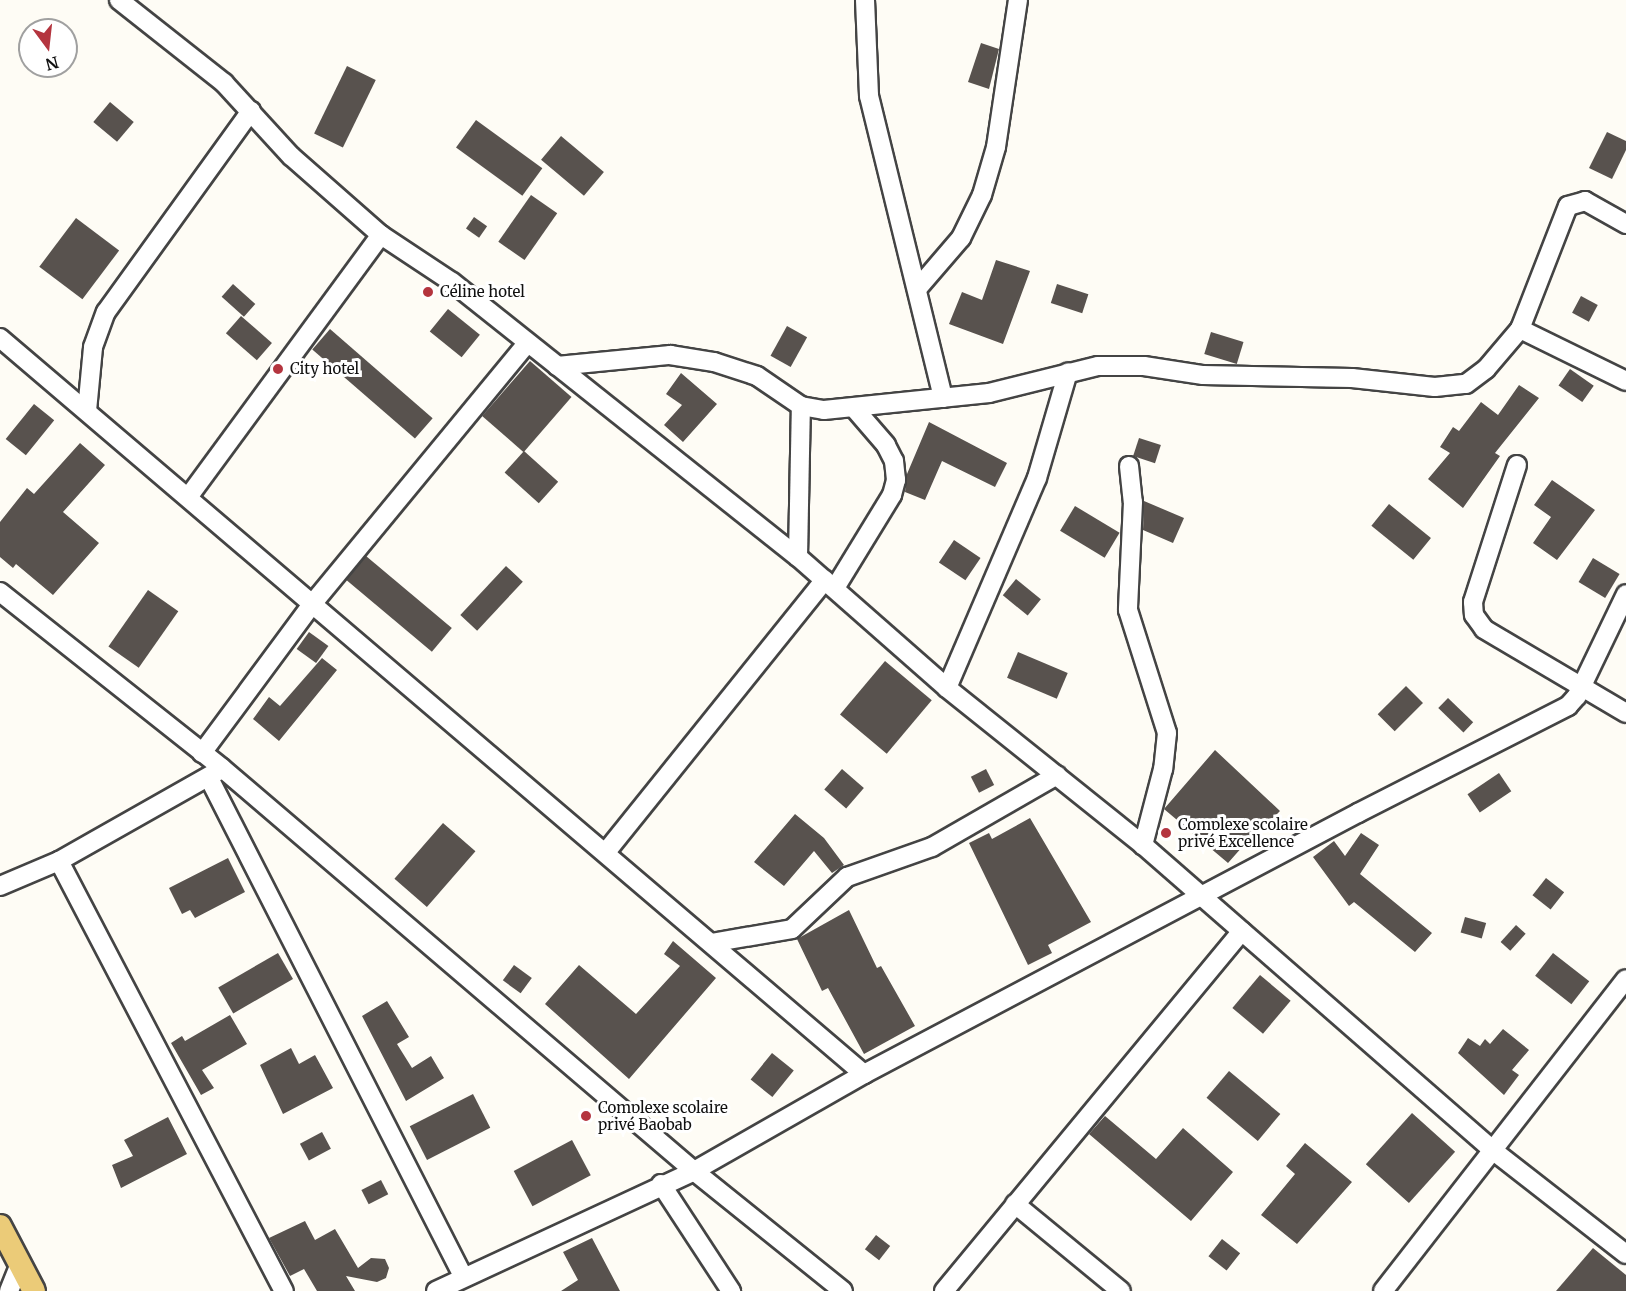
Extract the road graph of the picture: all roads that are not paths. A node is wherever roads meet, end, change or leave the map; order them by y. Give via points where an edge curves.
1 (865, 0) edge
2 (1018, 0) edge
3 (124, 1) edge
4 (251, 111) junction
5 (1626, 224) edge
6 (381, 235) junction
7 (918, 288) junction
8 (1520, 328) junction
9 (0, 338) edge
10 (528, 343) junction
11 (557, 366) junction
12 (1068, 372) junction
13 (1626, 381) edge
14 (943, 398) junction
15 (801, 406) junction
16 (854, 408) junction
17 (87, 411) junction
18 (1517, 465) dead end
19 (1129, 466) dead end
20 (189, 496) junction
21 (798, 557) junction
22 (830, 584) junction
23 (0, 592) edge
24 (1626, 594) edge
25 (313, 603) junction
26 (1622, 609) edge
27 (1583, 684) junction
28 (947, 688) junction
29 (1626, 713) edge
30 (202, 753) junction
31 (215, 773) junction
32 (1057, 775) junction
33 (1143, 845) junction
34 (606, 852) junction
35 (59, 861) junction
36 (0, 886) edge
37 (1201, 898) junction
38 (1242, 931) junction
39 (711, 943) junction
40 (1626, 979) edge
41 (864, 1074) junction
42 (1491, 1149) junction
43 (694, 1171) junction
44 (662, 1184) junction
45 (1015, 1204) junction
46 (0, 1226) edge
47 (1626, 1254) edge
48 (20, 1264) junction
49 (463, 1276) junction
50 (1392, 1288) edge
51 (9, 1291) edge
52 (34, 1291) edge
53 (284, 1291) edge
54 (436, 1291) edge
55 (731, 1291) edge
56 (843, 1291) edge
57 (944, 1291) edge
58 (1121, 1291) edge

1 - 7 street via 869,96
2 - 7 street via 996,147 982,195 961,238
3 - 4 street via 224,83
4 - 6 street via 291,156
4 - 17 street via 106,312 93,347
5 - 8 street via 1585,201 1568,206
6 - 10 street via 453,282
6 - 20 street
7 - 14 street
8 - 12 street via 1486,369 1466,384 1435,387 1352,378 1203,375 1144,366 1098,366
8 - 13 street
9 - 17 street
10 - 11 street
10 - 25 street
11 - 15 street via 670,355 714,362 757,376
11 - 21 street
12 - 14 street via 989,393
12 - 28 street via 1037,478
14 - 16 street
15 - 16 street via 824,410
15 - 21 street
16 - 22 street via 886,445 894,461 896,480 892,495
17 - 20 street
18 - 27 street via 1473,602 1474,615 1484,629
19 - 33 street via 1132,502 1128,610 1167,733 1163,769
20 - 25 street
21 - 22 street
22 - 28 street
22 - 34 street
23 - 30 street
24 - 26 street
25 - 30 street
25 - 34 street
26 - 27 street
27 - 29 street
27 - 37 street via 1568,706
28 - 32 street
30 - 31 street
31 - 35 street
31 - 43 street
31 - 49 street
32 - 33 street
32 - 39 street via 932,847 847,877 792,929
33 - 37 street
34 - 39 street
35 - 36 street
35 - 53 street
37 - 38 street
37 - 41 street
38 - 42 street
38 - 45 street
39 - 41 street
40 - 42 street
41 - 43 street
42 - 47 street
42 - 50 street
43 - 44 street
43 - 56 street
44 - 49 street
44 - 55 street
45 - 57 street
45 - 58 street
46 - 48 main road
48 - 51 street
48 - 52 main road
49 - 54 street

